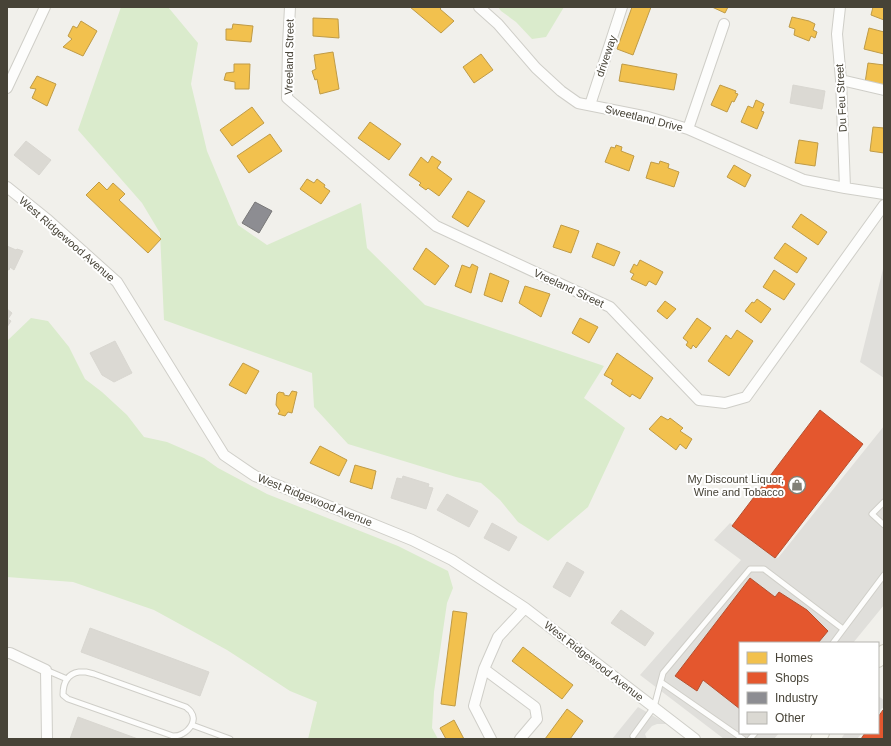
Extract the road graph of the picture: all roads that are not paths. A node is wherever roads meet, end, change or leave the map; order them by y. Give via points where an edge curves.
1 (46, 7) edge
2 (290, 7) edge
3 (479, 7) edge
4 (622, 7) edge
5 (840, 7) edge
6 (724, 24) dead end
7 (841, 80) junction
8 (7, 88) edge
9 (884, 90) edge
10 (590, 105) junction
11 (688, 129) junction
12 (7, 186) edge
13 (845, 188) junction
14 (884, 194) edge
15 (884, 205) edge
16 (884, 502) edge
17 (884, 525) edge
18 (884, 575) edge
19 (524, 608) junction
20 (843, 629) junction
21 (834, 642) edge
22 (7, 653) edge
23 (484, 669) junction
24 (46, 670) junction
25 (67, 679) junction
26 (661, 682) junction
27 (654, 707) junction
28 (192, 725) junction
29 (180, 737) edge
30 (634, 738) edge
31 (47, 739) edge
32 (230, 739) edge
33 (491, 739) edge
34 (520, 739) edge
35 (695, 739) edge
36 (742, 739) edge

1 - 8 street
2 - 15 street, Vreeland Street via 287,98 436,226 610,307 699,400 726,404 746,397
3 - 10 street, Sweetland Drive via 498,24 536,68 562,91 578,103
4 - 10 street, driveway
5 - 7 street, Du Feu Street via 837,34
6 - 11 street
7 - 9 street
7 - 13 street, Du Feu Street
10 - 11 street, Sweetland Drive via 648,117
11 - 13 street, Sweetland Drive via 804,180
12 - 19 street, West Ridgewood Avenue via 117,282 224,455 255,476 412,540 452,560
13 - 14 street, Sweetland Drive
16 - 17 lane via 872,514
18 - 20 lane
19 - 23 street via 498,637
19 - 27 street, West Ridgewood Avenue
20 - 21 lane
20 - 26 lane via 764,569 750,569 663,673
22 - 24 street
23 - 33 street via 474,706
23 - 34 street via 535,707 537,719
24 - 25 lane
24 - 31 street
25 - 28 lane via 74,673 86,672 186,707 193,716
25 - 29 lane via 63,695 68,699
26 - 27 lane
26 - 36 lane
27 - 30 lane
27 - 35 street, West Ridgewood Avenue
28 - 29 lane
28 - 32 lane

